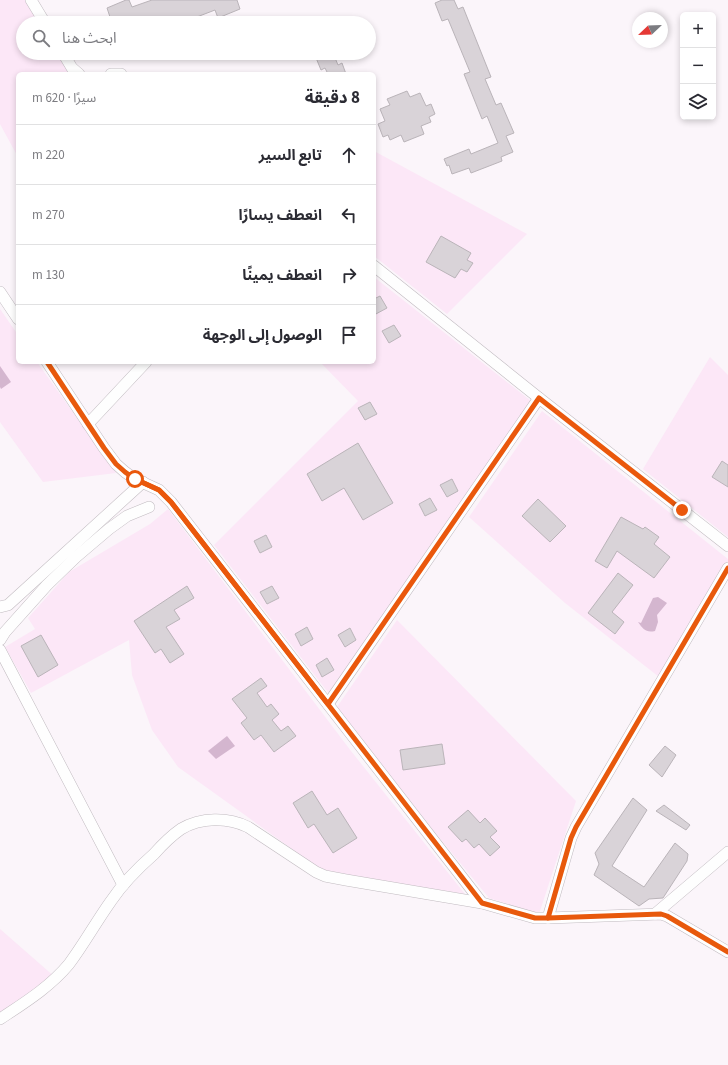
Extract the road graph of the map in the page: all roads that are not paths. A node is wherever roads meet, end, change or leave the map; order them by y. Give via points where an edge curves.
1 (31, 0) edge
2 (41, 16) edge
3 (67, 60) edge
4 (77, 72) edge
5 (376, 268) edge
6 (0, 292) edge
7 (16, 316) edge
8 (48, 364) edge
9 (144, 364) edge
10 (539, 398) junction
11 (88, 424) junction
12 (143, 482) junction
13 (149, 507) dead end
14 (728, 546) edge
15 (728, 568) edge
16 (0, 607) edge
17 (0, 640) edge
18 (0, 650) edge
19 (328, 704) junction
20 (728, 852) edge
21 (123, 885) junction
22 (482, 903) junction
23 (655, 914) junction
24 (548, 918) junction
25 (728, 952) edge
26 (0, 1019) edge

1 - 2 street
3 - 4 street
5 - 10 street
6 - 7 street
8 - 11 street
9 - 11 street
10 - 14 street
10 - 19 street
11 - 12 street via 116,464
12 - 16 street via 8,605
12 - 19 street via 159,490 171,502
13 - 17 street via 116,524 76,557 47,585
15 - 24 street via 576,826
18 - 21 street
19 - 22 street
20 - 23 street
21 - 22 street via 181,830 194,823 230,820 248,827 325,876
21 - 26 street via 68,965 46,987
22 - 24 street via 535,918
23 - 24 street
23 - 25 street via 667,916

